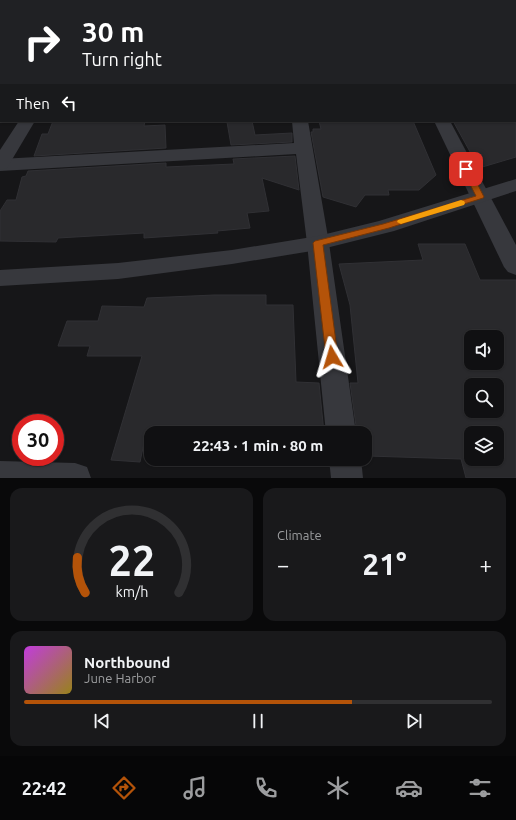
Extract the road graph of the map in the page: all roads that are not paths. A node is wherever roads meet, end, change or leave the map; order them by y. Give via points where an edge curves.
1 (25, 122) edge
2 (300, 122) edge
3 (442, 122) edge
4 (304, 148) junction
5 (0, 164) edge
6 (516, 185) edge
7 (480, 197) junction
8 (318, 243) junction
9 (516, 267) edge
10 (0, 278) edge
11 (340, 426) edge
12 (346, 466) edge
13 (0, 476) edge
14 (76, 478) edge
15 (347, 478) edge

1 - 5 street
2 - 4 street
3 - 7 street
4 - 5 street
4 - 8 street
6 - 7 street
7 - 8 street via 386,226
7 - 9 street
8 - 10 street via 118,271
8 - 11 street
12 - 15 street
13 - 14 street

